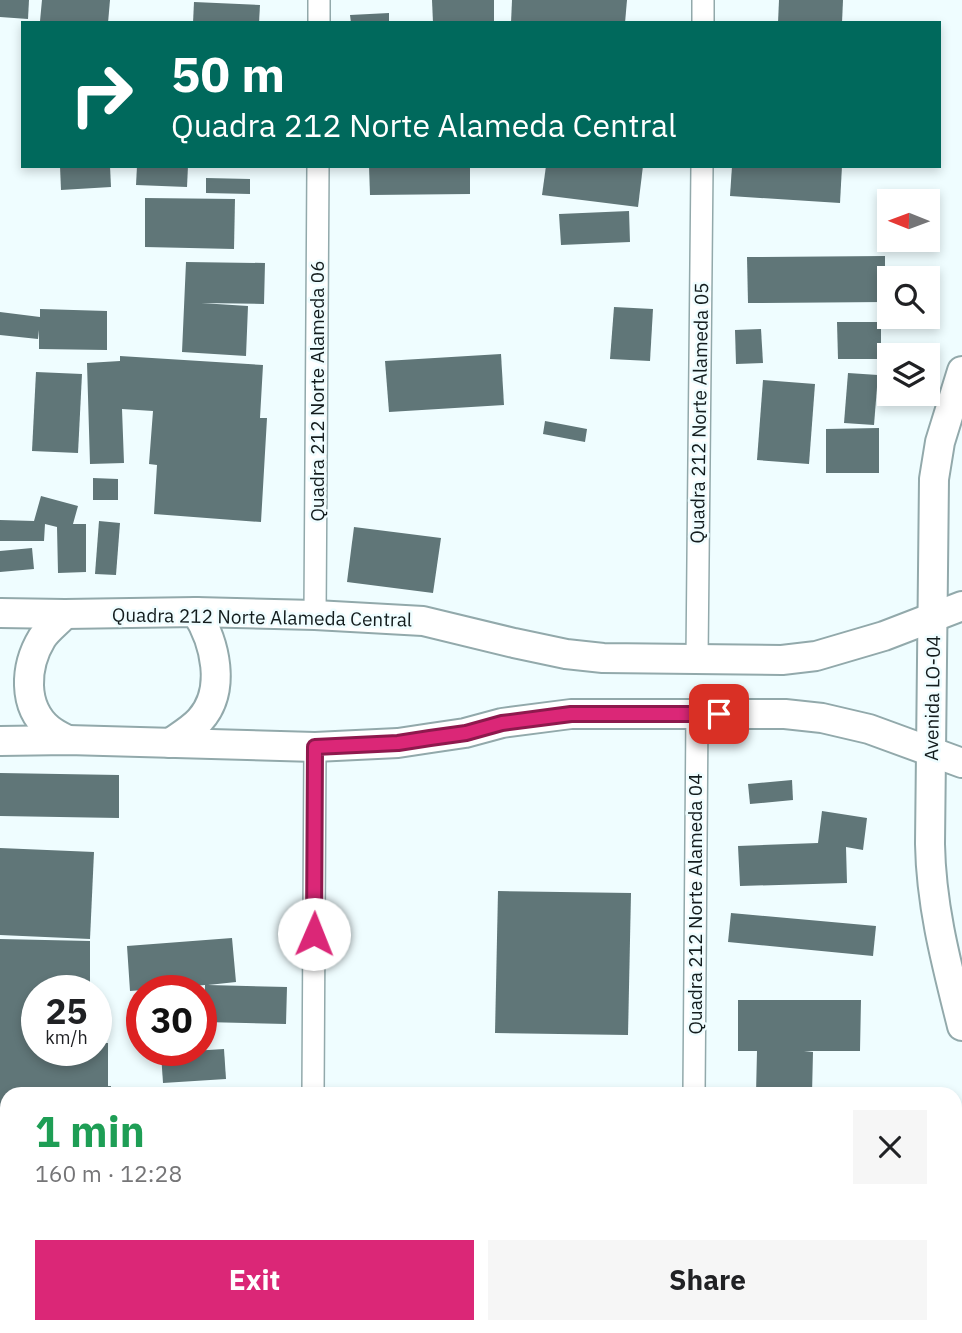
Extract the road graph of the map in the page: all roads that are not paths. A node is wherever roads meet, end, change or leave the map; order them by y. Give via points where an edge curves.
1 (319, 0) edge
2 (703, 0) edge
3 (319, 21) edge
4 (703, 21) edge
5 (318, 168) edge
6 (702, 168) edge
7 (962, 371) edge
8 (962, 606) edge
9 (196, 612) junction
10 (0, 613) edge
11 (65, 614) junction
12 (315, 615) junction
13 (933, 617) junction
14 (697, 660) junction
15 (697, 714) junction
16 (68, 740) junction
17 (0, 741) edge
18 (170, 743) junction
19 (315, 747) junction
20 (931, 751) junction
21 (962, 763) edge
22 (962, 1026) edge
23 (313, 1087) edge
24 (694, 1087) edge

1 - 3 street
2 - 4 street
5 - 12 street, Quadra 212 Norte Alameda 06
6 - 14 street, Quadra 212 Norte Alameda 05
7 - 13 street, Avenida LO-04 via 934,479
8 - 13 street, Quadra 212 Norte Alameda Central
9 - 11 street, Quadra 212 Norte Alameda Central
9 - 12 street, Quadra 212 Norte Alameda Central
9 - 18 street via 206,628 215,663 211,701 201,719
10 - 11 street, Quadra 212 Norte Alameda Central
11 - 16 street via 43,637 28,686 38,717
12 - 14 street, Quadra 212 Norte Alameda Central via 423,621 591,657
13 - 14 street, Quadra 212 Norte Alameda Central via 804,659
13 - 20 street, Avenida LO-04
15 - 19 street via 571,714 398,743
15 - 20 street via 801,714 869,729
15 - 24 street, Quadra 212 Norte Alameda 04
16 - 17 street
16 - 18 street
18 - 19 street
19 - 23 street
20 - 21 street
20 - 22 street, Avenida LO-04 via 931,885

